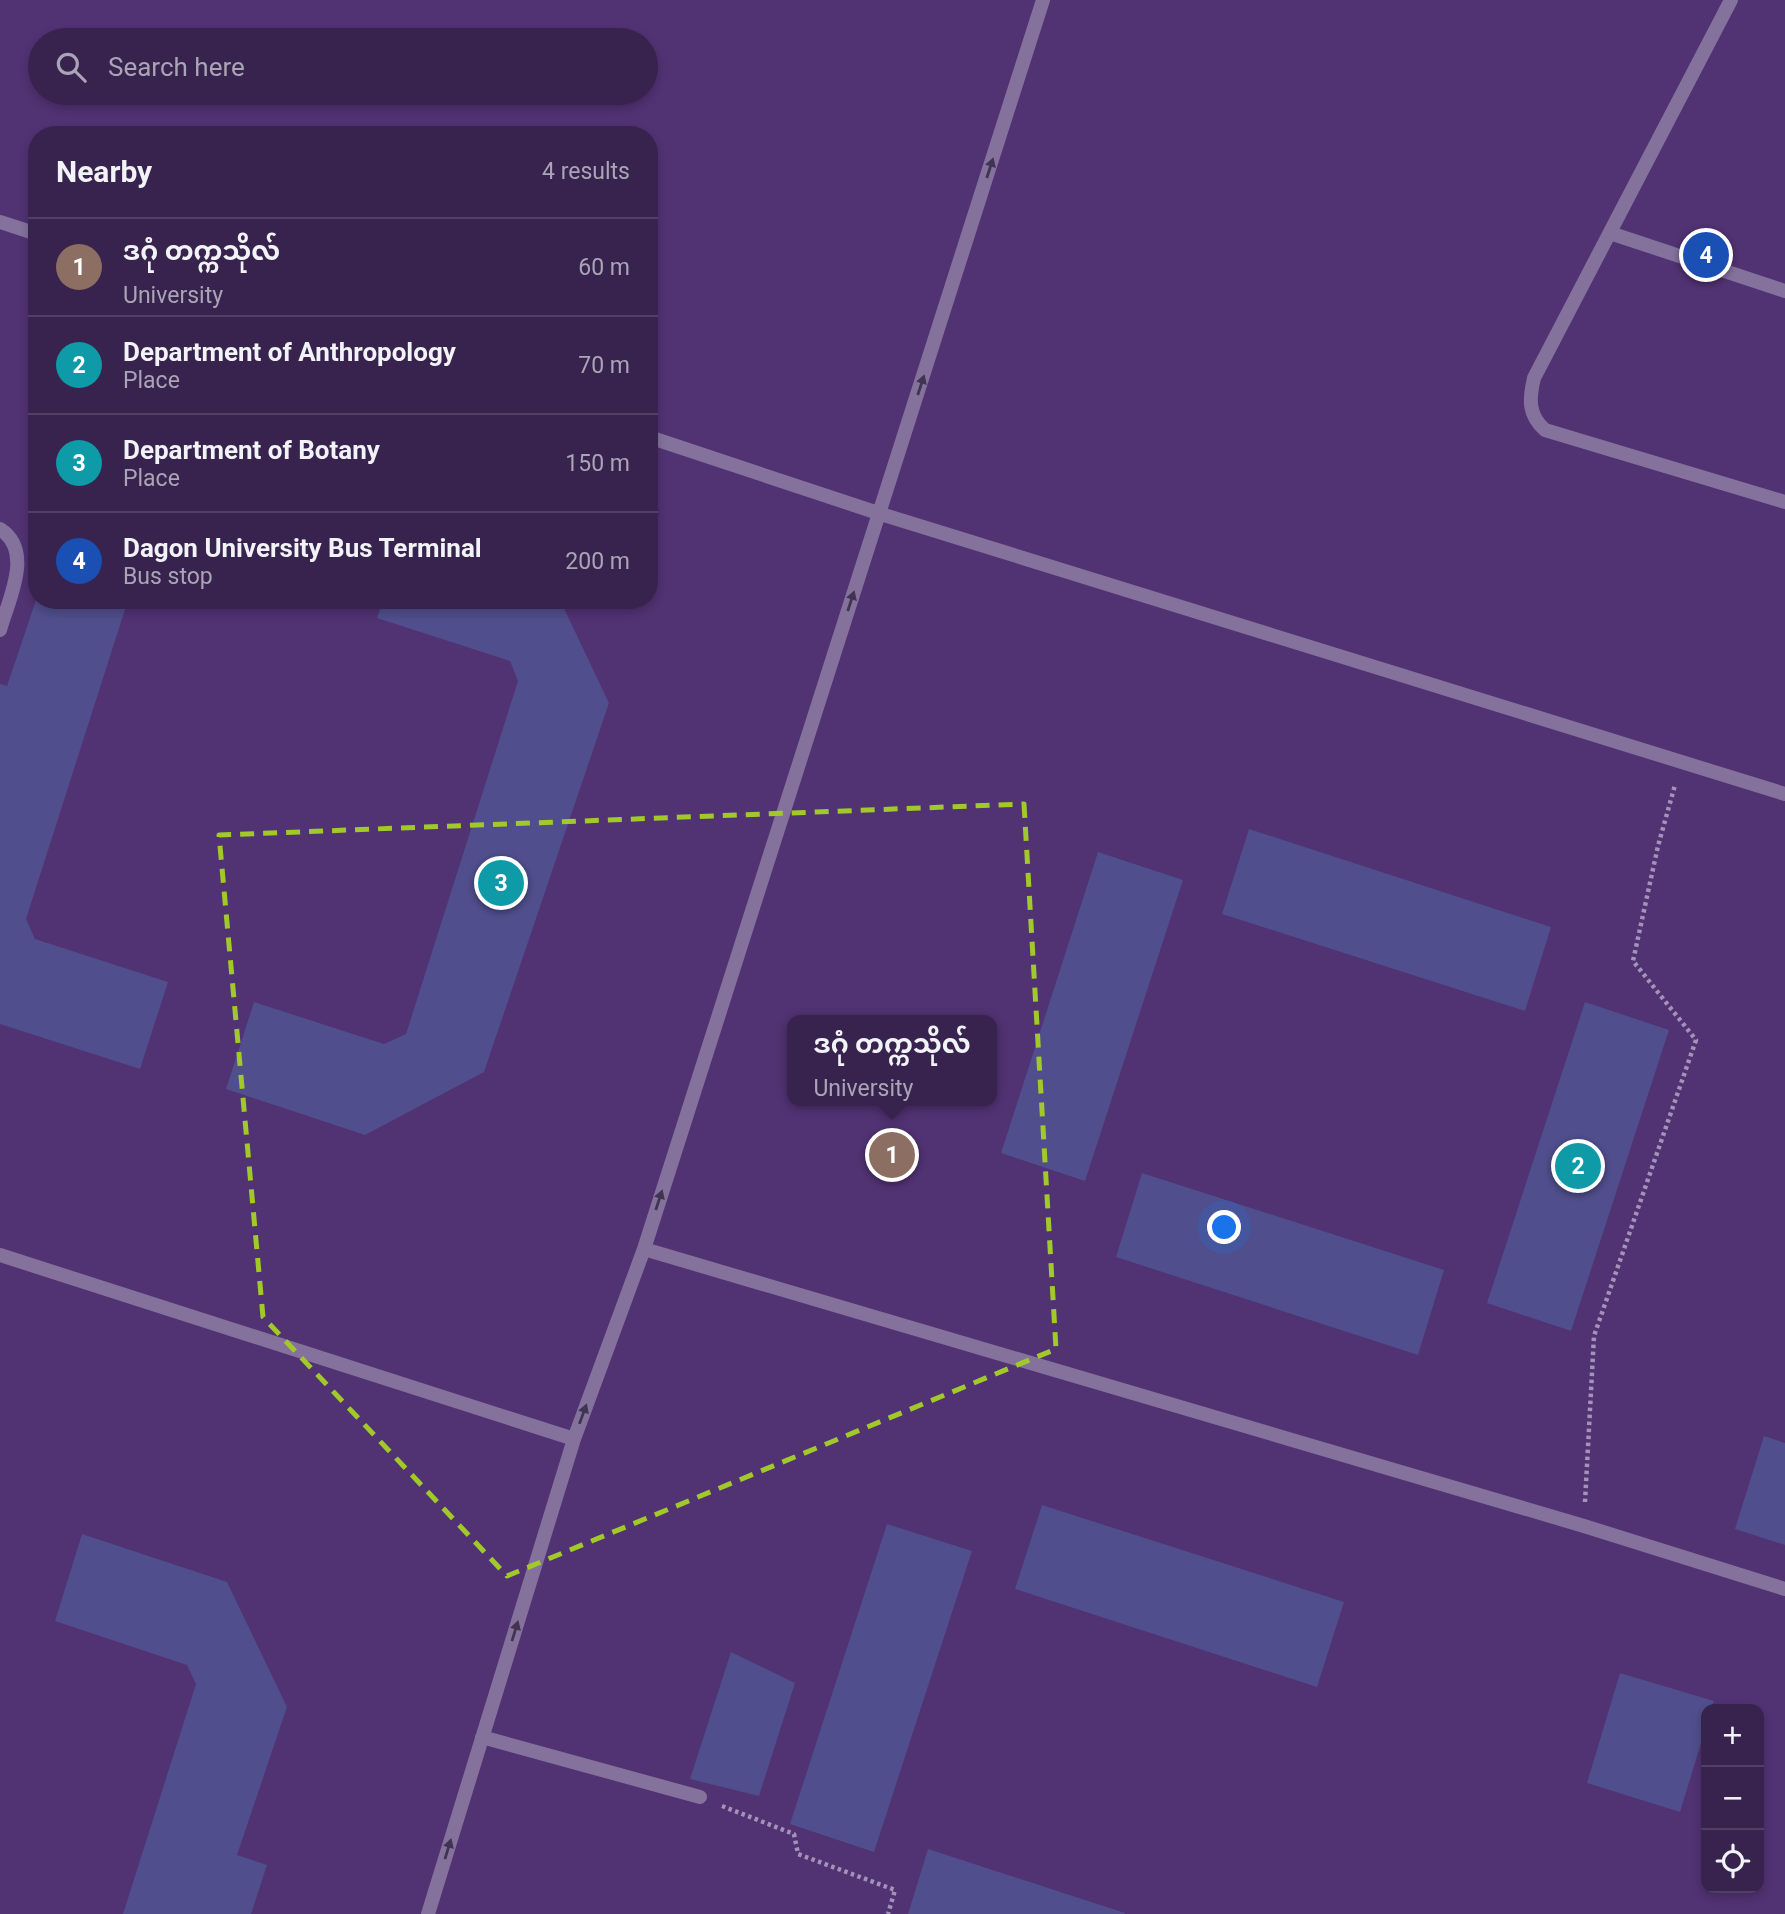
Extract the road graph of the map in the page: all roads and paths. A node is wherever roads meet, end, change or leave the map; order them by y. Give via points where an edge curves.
1 (1043, 0) edge
2 (1731, 0) edge
3 (0, 222) edge
4 (28, 231) edge
5 (1610, 233) junction
6 (1785, 291) edge
7 (658, 440) edge
8 (1785, 502) edge
9 (881, 513) junction
10 (0, 529) edge
11 (0, 630) edge
12 (1682, 761) junction
13 (1785, 794) edge
14 (644, 1249) junction
15 (0, 1255) edge
16 (574, 1439) junction
17 (1584, 1526) junction
18 (1785, 1589) edge
19 (482, 1737) junction
20 (700, 1797) joint
21 (428, 1914) edge
22 (888, 1914) edge

9 -> 1 lane
2 - 5 lane
3 - 4 lane
5 - 6 lane
5 - 8 lane via 1534,378 1530,410 1535,422 1545,430
7 - 9 lane
9 - 12 lane
14 -> 9 lane
10 - 11 lane via 15,542 18,555
12 - 13 lane
12 - 17 path via 1633,961 1696,1040 1594,1336
16 -> 14 lane
14 - 17 lane
15 - 16 lane
19 -> 16 lane
17 - 18 lane
19 - 20 lane
21 -> 19 lane
20 - 22 path via 794,1834 798,1854 895,1890

